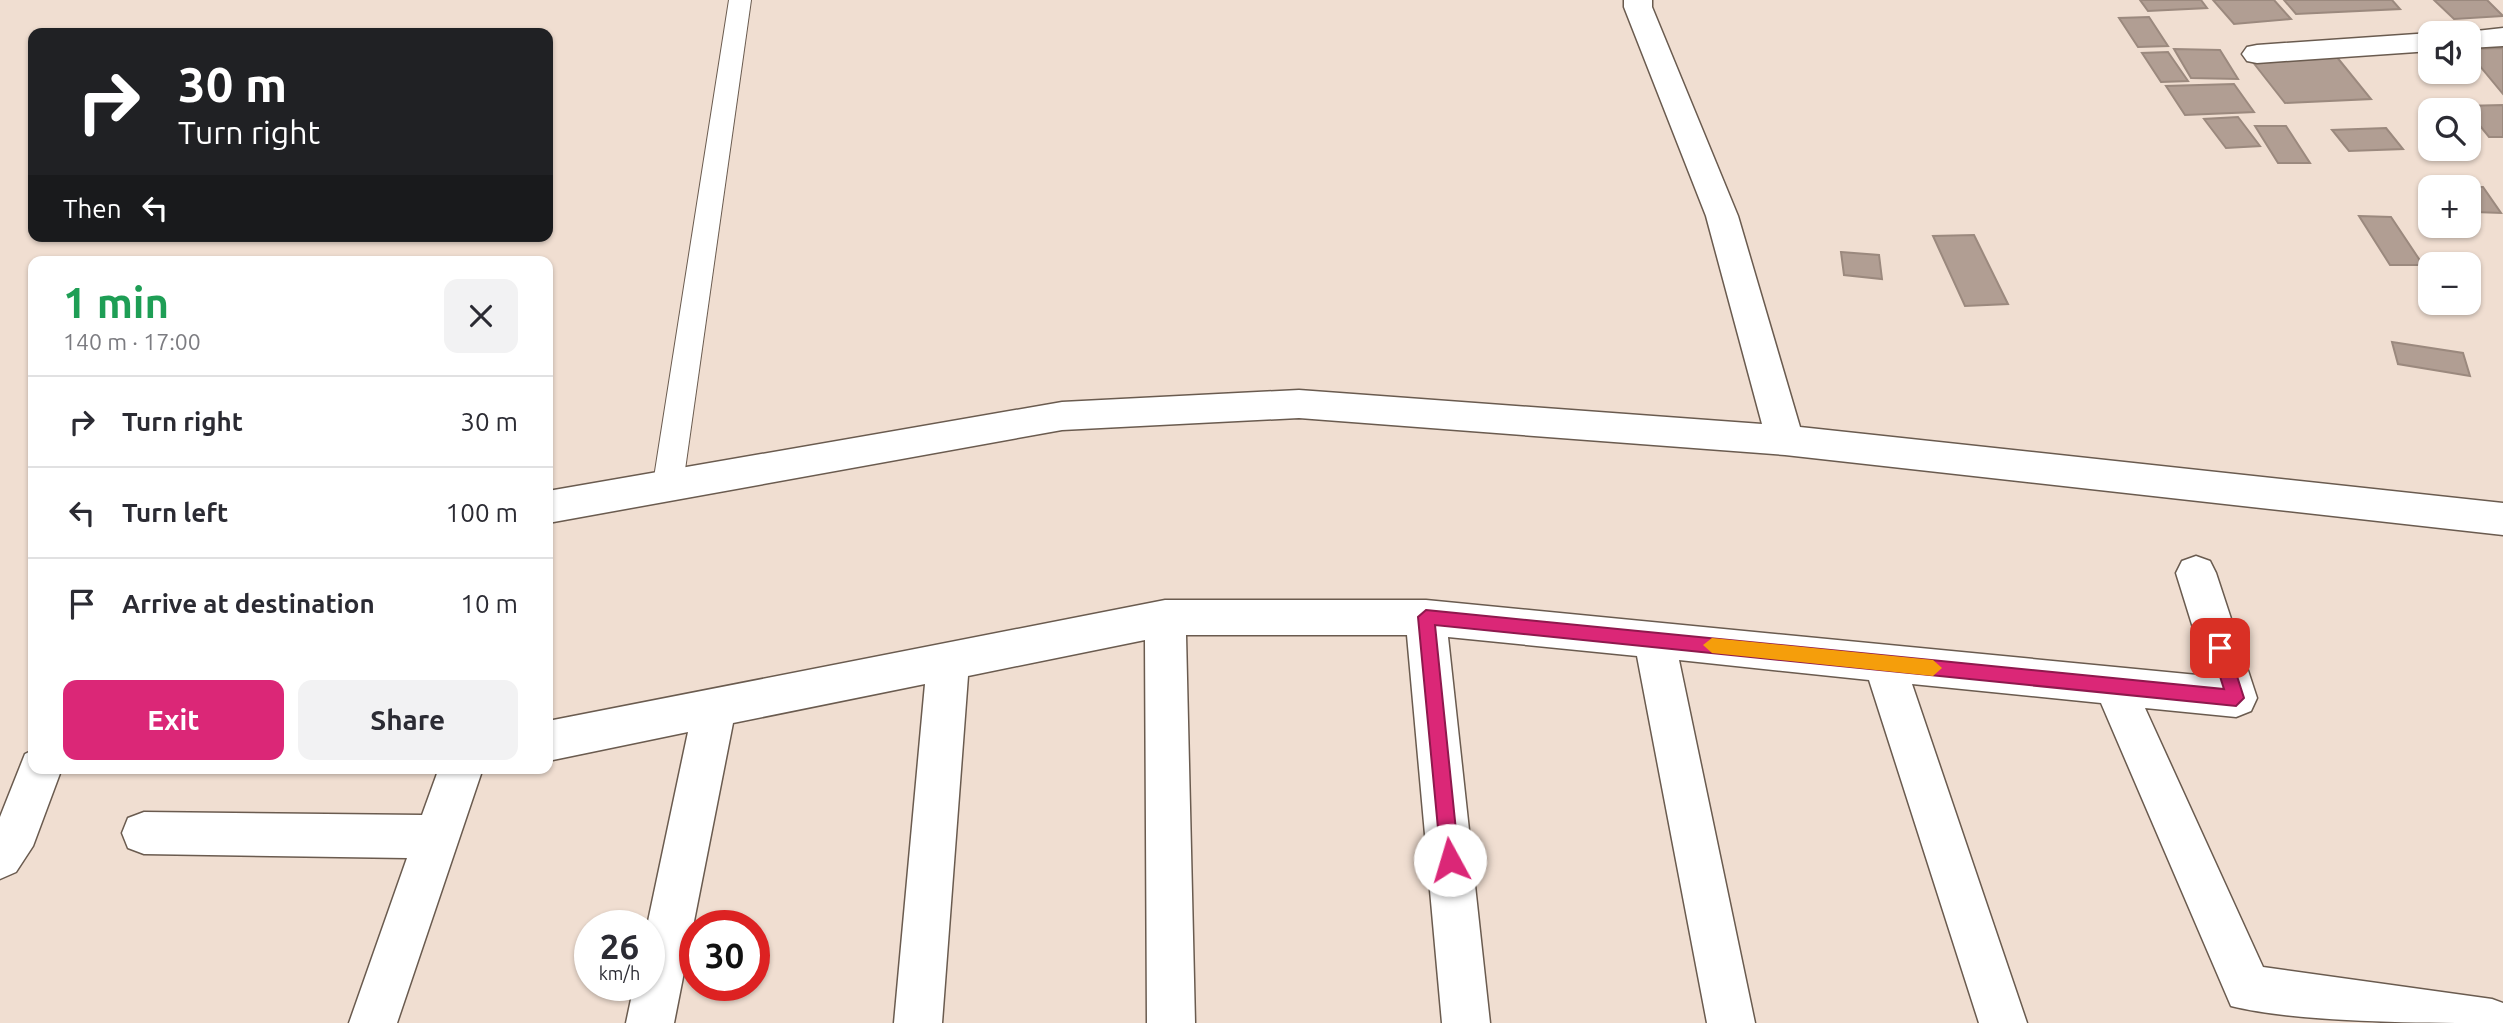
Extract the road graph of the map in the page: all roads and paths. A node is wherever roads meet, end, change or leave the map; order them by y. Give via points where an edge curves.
1 (740, 0) edge
2 (1638, 0) edge
3 (2503, 37) edge
4 (2481, 38) edge
5 (2418, 43) edge
6 (2257, 54) dead end
7 (1785, 440) junction
8 (668, 484) junction
9 (553, 506) edge
10 (2503, 519) edge
11 (2196, 573) dead end
12 (1426, 617) junction
13 (1165, 618) junction
14 (1654, 640) junction
15 (948, 661) junction
16 (1884, 663) junction
17 (2114, 687) junction
18 (715, 707) junction
19 (553, 740) edge
20 (38, 774) edge
21 (459, 774) edge
22 (144, 833) dead end
23 (437, 837) junction
24 (0, 857) edge
25 (2256, 1006) edge
26 (373, 1023) edge
27 (650, 1023) edge
28 (918, 1023) edge
29 (1171, 1023) edge
30 (1466, 1023) edge
31 (1731, 1023) edge
32 (2003, 1023) edge
33 (2492, 1023) edge

1 - 8 lane
2 - 7 street via 1723,216
3 - 4 street
5 - 6 street
7 - 8 street via 1300,404 1062,416
7 - 10 street
8 - 9 street
11 - 17 street via 2236,698
12 - 13 street
12 - 14 street
12 - 30 street
13 - 15 street
13 - 29 street
14 - 16 street
14 - 31 street
15 - 18 street
15 - 28 street
16 - 17 street
16 - 32 street
17 - 25 street
18 - 19 street
18 - 27 street
20 - 24 street via 18,831
21 - 23 street
22 - 23 street
23 - 26 street
25 - 33 street

